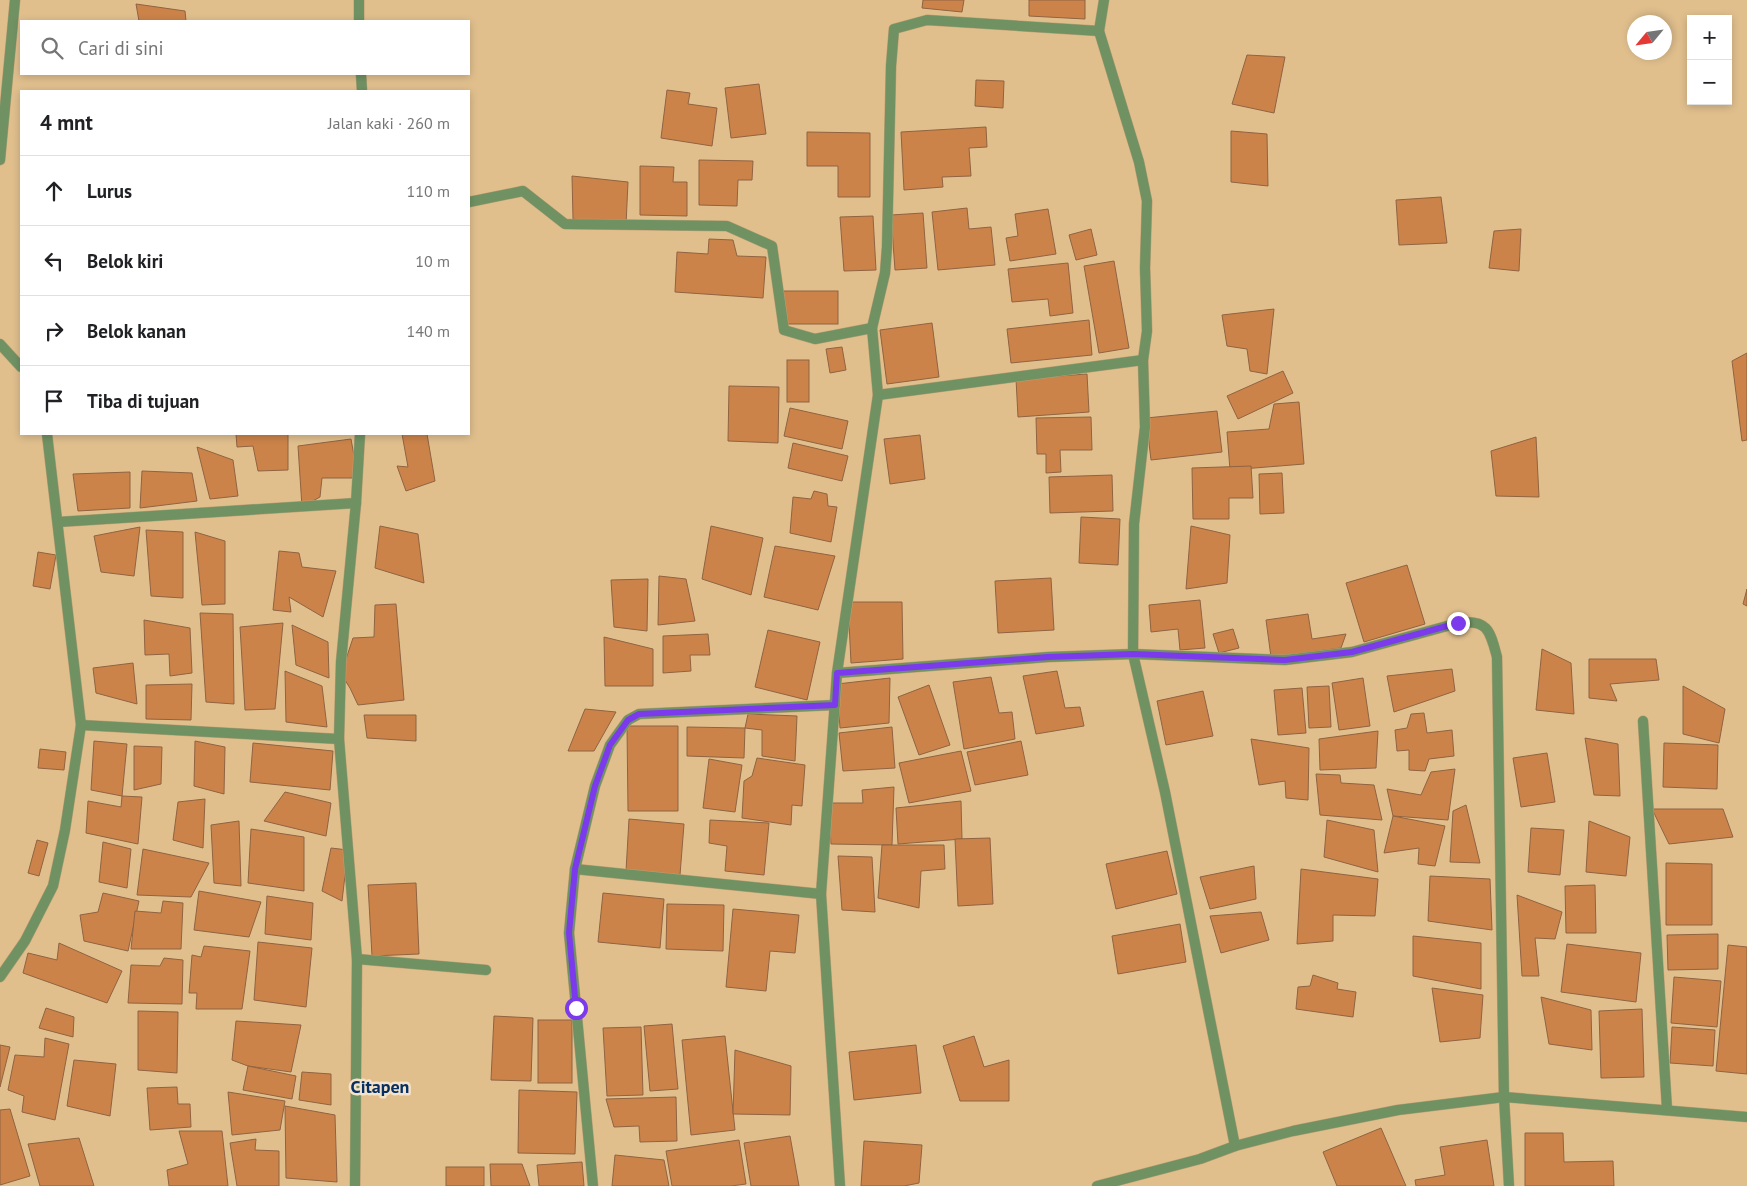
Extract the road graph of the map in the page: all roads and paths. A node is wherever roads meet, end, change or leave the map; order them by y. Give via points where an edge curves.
1 (15, 0) edge
2 (359, 0) edge
3 (1104, 0) edge
4 (359, 20) edge
5 (1099, 31) junction
6 (361, 75) edge
7 (362, 90) edge
8 (0, 160) edge
9 (470, 202) edge
10 (872, 328) junction
11 (0, 344) edge
12 (1143, 360) junction
13 (20, 366) edge
14 (878, 395) junction
15 (47, 435) edge
16 (360, 435) edge
17 (356, 503) junction
18 (58, 522) junction
19 (1133, 654) junction
20 (837, 673) junction
21 (835, 705) junction
22 (1642, 721) dead end
23 (81, 725) junction
24 (339, 739) junction
25 (575, 869) junction
26 (821, 894) junction
27 (357, 959) junction
28 (486, 970) dead end
29 (0, 977) edge
30 (1504, 1097) junction
31 (1667, 1109) junction
32 (1747, 1117) edge
33 (1235, 1146) junction
34 (1123, 1182) edge
35 (355, 1186) edge
36 (593, 1186) edge
37 (840, 1186) edge
38 (1097, 1186) edge
39 (1509, 1186) edge

1 - 8 street
2 - 4 street
3 - 5 street
5 - 10 street via 927,20 894,29 887,247 885,273
5 - 12 street via 1139,162 1147,201
6 - 7 street
9 - 10 street via 523,191 565,224 727,226 772,246 784,330 815,339
10 - 14 street
11 - 13 street
12 - 14 street
12 - 19 street via 1145,427 1134,524
14 - 20 street
15 - 18 street
16 - 17 street
17 - 18 street
17 - 24 street via 341,662
18 - 23 street
19 - 20 street
19 - 30 street via 1285,660 1352,652 1458,623 1470,621 1483,625 1491,635 1496,657
19 - 33 street via 1165,792
20 - 21 street
21 - 25 street via 639,714 628,720 610,745 595,786
21 - 26 street
22 - 31 street
23 - 24 street
23 - 29 street via 53,886 25,941
24 - 27 street
25 - 26 street
25 - 36 street via 569,933
26 - 37 street
27 - 28 street
27 - 35 street
30 - 31 street
30 - 33 street via 1398,1110
30 - 39 street
31 - 32 street
33 - 34 street
34 - 38 street

